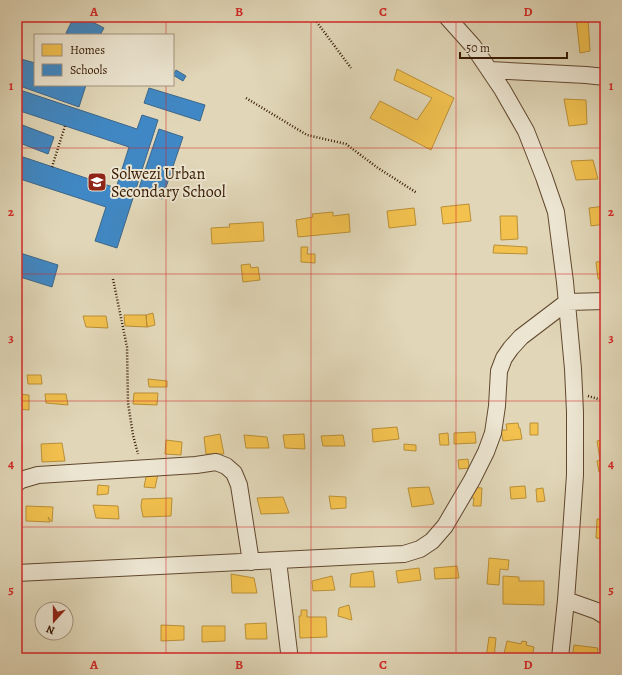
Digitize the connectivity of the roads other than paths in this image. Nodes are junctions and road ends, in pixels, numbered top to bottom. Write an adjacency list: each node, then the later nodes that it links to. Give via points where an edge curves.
1 (447, 17): 2 (street)
2 (489, 70): 3 (street); 5 (street, via 526,131 544,177 557,220)
3 (605, 77)
4 (605, 301): 5 (street)
5 (567, 302): 7 (street, via 521,337 504,358 499,371 493,433 486,452 445,526 432,541 420,549 404,554); 10 (street, via 574,392 575,474)
6 (17, 483): 8 (street, via 38,474 216,462 234,473 239,485)
7 (278, 561): 8 (street); 12 (street)
8 (250, 562): 9 (street)
9 (17, 573)
10 (566, 600): 11 (street); 13 (street)
11 (605, 616)
12 (289, 658)
13 (560, 658)

